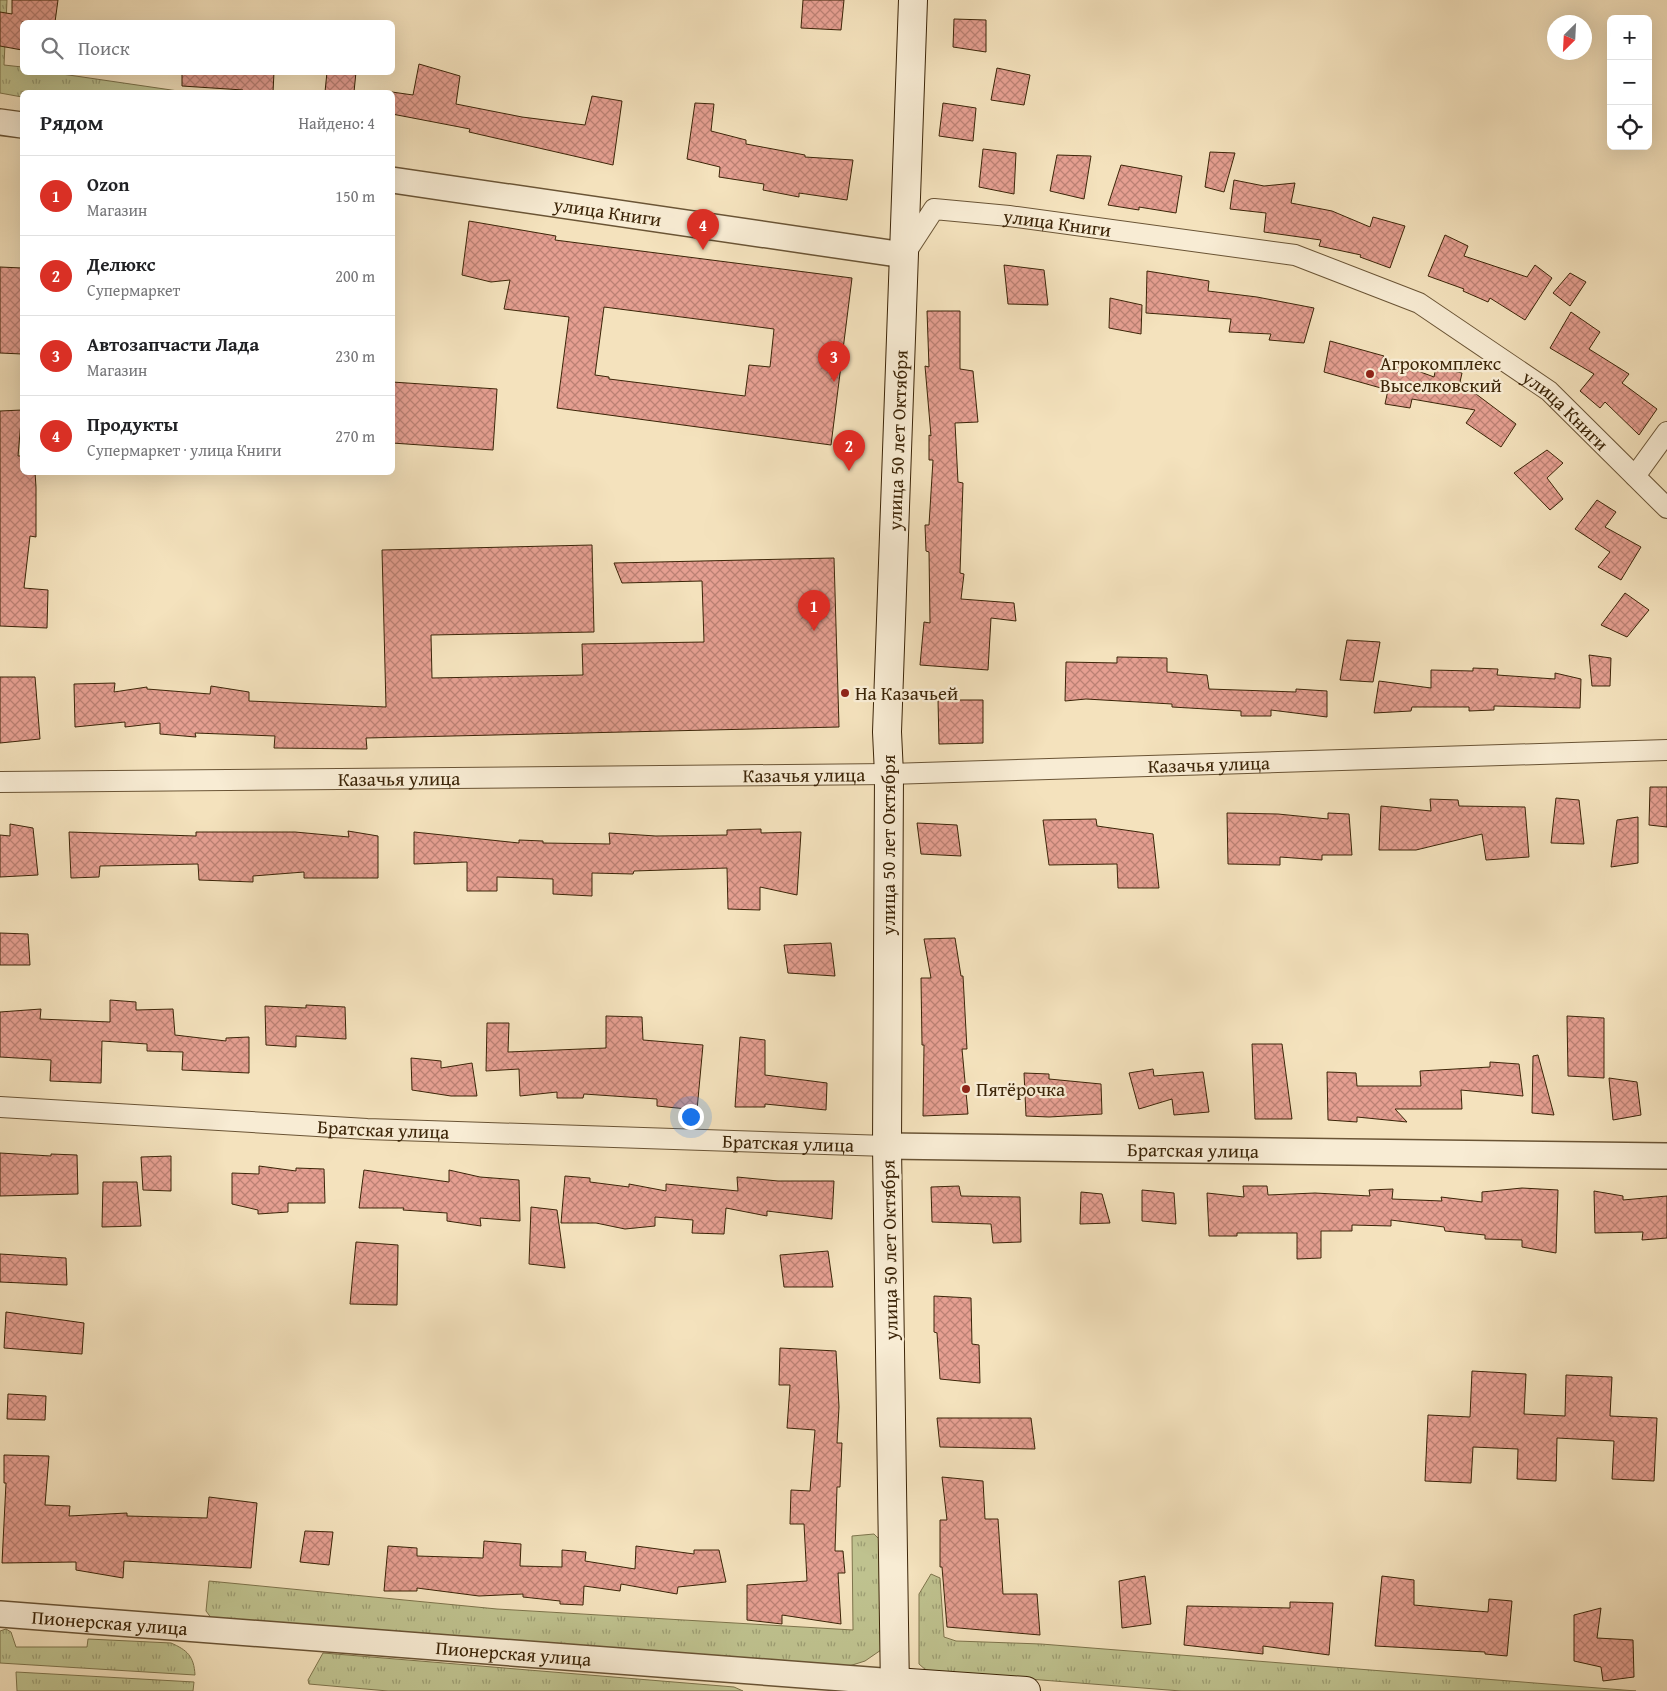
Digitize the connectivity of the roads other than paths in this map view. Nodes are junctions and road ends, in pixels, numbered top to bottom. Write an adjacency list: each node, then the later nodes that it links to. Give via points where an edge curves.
1 (913, 0): 5 (main road, улица 50 лет Октября)
2 (0, 122): 3 (street)
3 (20, 125)
4 (395, 180): 5 (street, улица Книги)
5 (904, 255): 7 (street, улица Книги, via 934,209 1010,216 1295,255 1419,303 1549,391); 10 (main road, улица 50 лет Октября, via 886,732)
6 (1667, 432): 7 (street)
7 (1635, 476): 8 (street, улица Книги)
8 (1667, 508)
9 (1667, 750): 10 (street, Казачья улица)
10 (889, 774): 11 (street, Казачья улица); 13 (main road, улица 50 лет Октября)
11 (0, 782)
12 (0, 1107): 13 (street, Братская улица, via 367,1129)
13 (888, 1146): 14 (street, Братская улица); 16 (main road, улица 50 лет Октября)
14 (1667, 1156)
15 (0, 1614): 16 (street, Пионерская улица)
16 (895, 1686): 17 (main road, Пионерская улица)
17 (1026, 1691)

